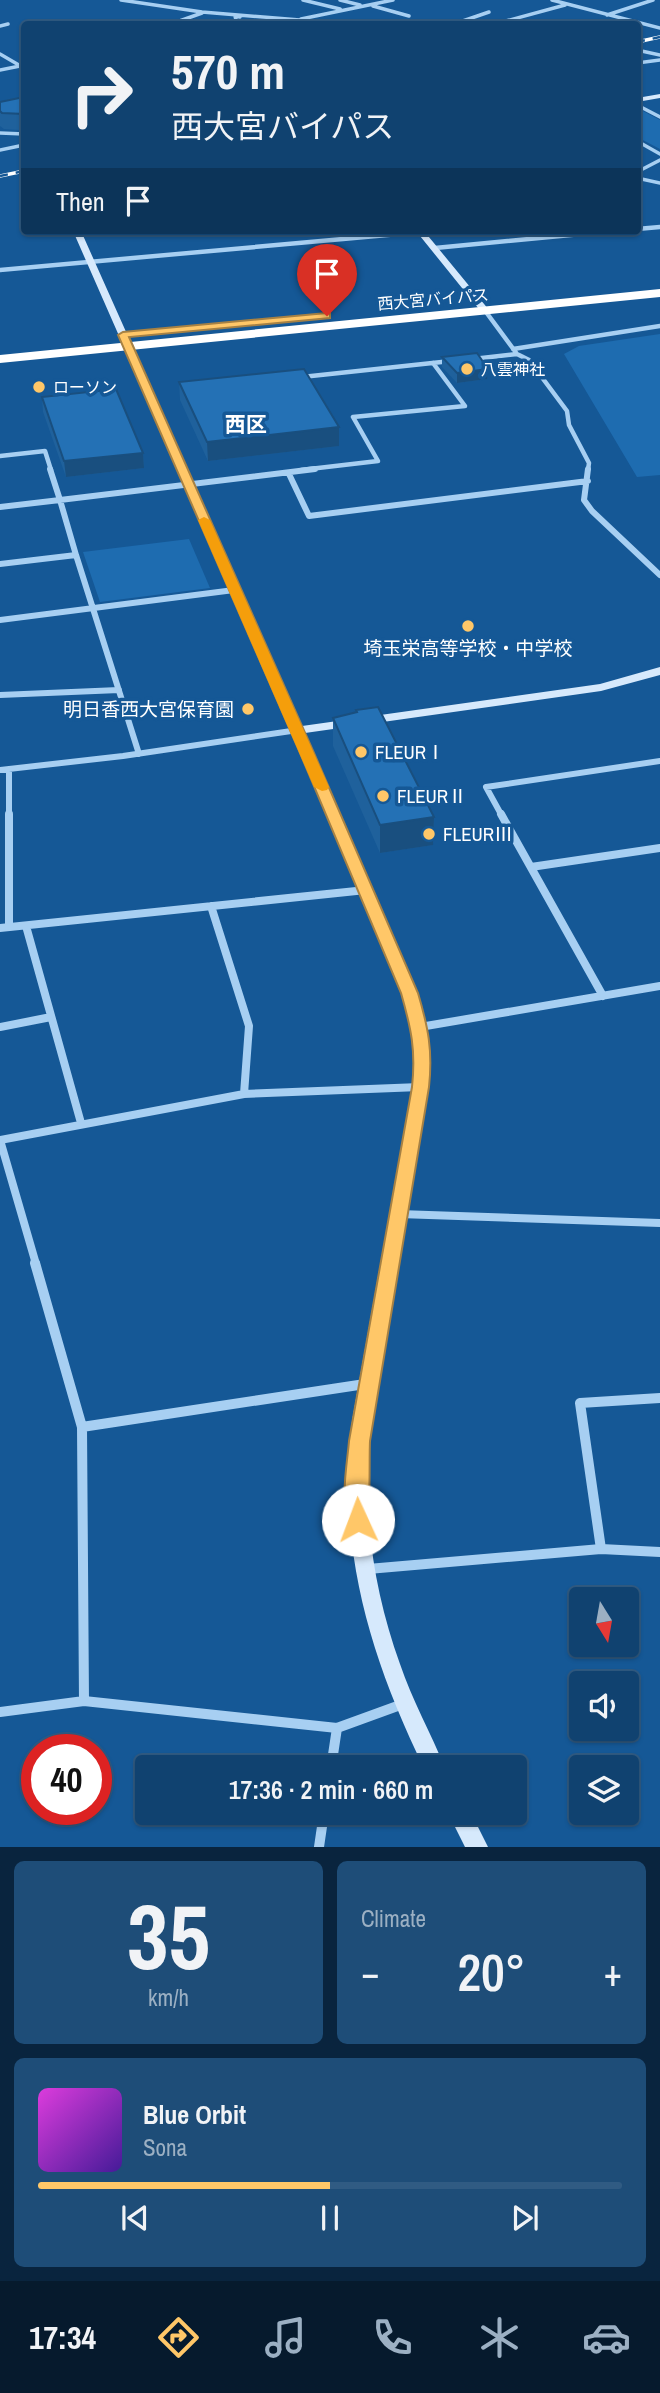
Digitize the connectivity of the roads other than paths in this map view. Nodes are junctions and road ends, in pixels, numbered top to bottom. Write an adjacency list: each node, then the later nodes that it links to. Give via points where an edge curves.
1 (122, 0): 10 (street)
2 (303, 0): 9 (street)
3 (340, 0): 8 (street)
4 (393, 0): 8 (street)
5 (552, 0): 7 (street)
6 (653, 0): 12 (street)
7 (567, 4): 12 (street); 20 (street)
8 (367, 5): 9 (street); 14 (street)
9 (344, 10): 18 (street)
10 (202, 12): 13 (street); 15 (street)
11 (489, 12): 19 (street)
12 (607, 15): 21 (street)
13 (235, 16): 16 (street); 17 (street); 18 (street)
14 (409, 16)
15 (179, 21)
16 (235, 21)
17 (260, 21)
18 (298, 21)
19 (463, 21)
20 (506, 21)
21 (631, 21)
22 (641, 23): 25 (street)
23 (8, 24): 24 (street)
24 (0, 26)
25 (660, 28)
26 (641, 51): 28 (street)
27 (0, 54): 31 (street)
28 (660, 55)
29 (660, 60): 30 (street)
30 (641, 62)
31 (21, 64)
32 (21, 66): 33 (street)
33 (0, 70)
34 (660, 96): 35 (street)
35 (641, 99)
36 (641, 107): 37 (street)
37 (660, 117)
38 (0, 134): 39 (street)
39 (21, 134)
40 (641, 143): 43 (street)
41 (21, 146): 42 (street)
42 (0, 150)
43 (660, 154)
44 (660, 160): 45 (street)
45 (641, 170)
46 (641, 179): 47 (street)
47 (660, 183)
48 (660, 227): 49 (street)
49 (641, 229)
50 (79, 235): 56 (street)
51 (387, 235): 56 (street)
52 (423, 235): 55 (street)
53 (567, 235): 54 (street)
54 (555, 236): 55 (street)
55 (435, 248): 60 (street)
56 (91, 262): 57 (street); 62 (street)
57 (0, 270)
58 (660, 282): 60 (highway, 西大宮バイパス)
59 (660, 293): 60 (highway, 西大宮バイパス)
60 (483, 306): 62 (highway, 西大宮バイパス); 64 (street)
61 (660, 326): 64 (street)
62 (125, 340): 63 (highway, 西大宮バイパス); 65 (highway, 西大宮バイパス); 73 (street)
63 (0, 347)
64 (515, 351): 66 (street); 72 (street, via 529,360 567,411 569,425 589,463)
65 (0, 359)
66 (469, 359)
67 (457, 360): 68 (street)
68 (433, 363): 69 (street); 71 (street, via 465,405 353,417 378,461)
69 (298, 377)
70 (0, 456): 74 (street, via 44,452)
71 (289, 474): 72 (street, via 309,516); 73 (street)
72 (588, 481): 78 (street, via 584,500 592,511)
73 (188, 485): 74 (street); 79 (street)
74 (60, 500): 75 (street); 76 (street)
75 (0, 507)
76 (76, 555): 77 (street); 80 (street)
77 (0, 564)
78 (660, 575)
79 (234, 590): 80 (street); 85 (street)
80 (94, 606): 81 (street); 83 (street)
81 (0, 620)
82 (660, 671): 85 (street, via 578,691)
83 (119, 690): 84 (street); 86 (street)
84 (0, 695)
85 (298, 730): 86 (street); 94 (street)
86 (139, 754): 88 (street)
87 (660, 761): 93 (street, via 486,787)
88 (9, 769): 89 (street); 90 (street)
89 (0, 770)
90 (9, 844): 91 (street); 97 (street)
91 (0, 845)
92 (659, 849): 93 (street)
93 (531, 867): 100 (street)
94 (366, 890): 95 (street); 103 (street)
95 (211, 906): 96 (street); 105 (street, via 249,1026)
96 (26, 926): 97 (street); 101 (street)
97 (9, 927): 98 (street)
98 (0, 928)
99 (660, 986): 100 (street)
100 (603, 996): 103 (street)
101 (51, 1017): 102 (street); 106 (street)
102 (0, 1027)
103 (420, 1027): 104 (street, via 424,1057)
104 (420, 1087): 105 (street); 108 (street)
105 (244, 1094): 106 (street)
106 (81, 1123): 107 (street)
107 (0, 1140): 112 (street)
108 (399, 1214): 109 (street); 110 (street)
109 (660, 1223)
110 (368, 1383): 112 (street); 115 (street, via 357,1482)
111 (660, 1398): 113 (street, via 580,1403)
112 (82, 1427): 116 (street)
113 (601, 1549): 114 (street); 115 (street)
114 (660, 1552)
115 (365, 1569): 117 (street, via 377,1632)
116 (84, 1701): 118 (street); 119 (street)
117 (403, 1704): 119 (street); 121 (street)
118 (0, 1712)
119 (337, 1728): 120 (street)
120 (333, 1755)
121 (428, 1755)
122 (322, 1825): 124 (street)
123 (465, 1825): 125 (street)
124 (319, 1847)
125 (477, 1847)

